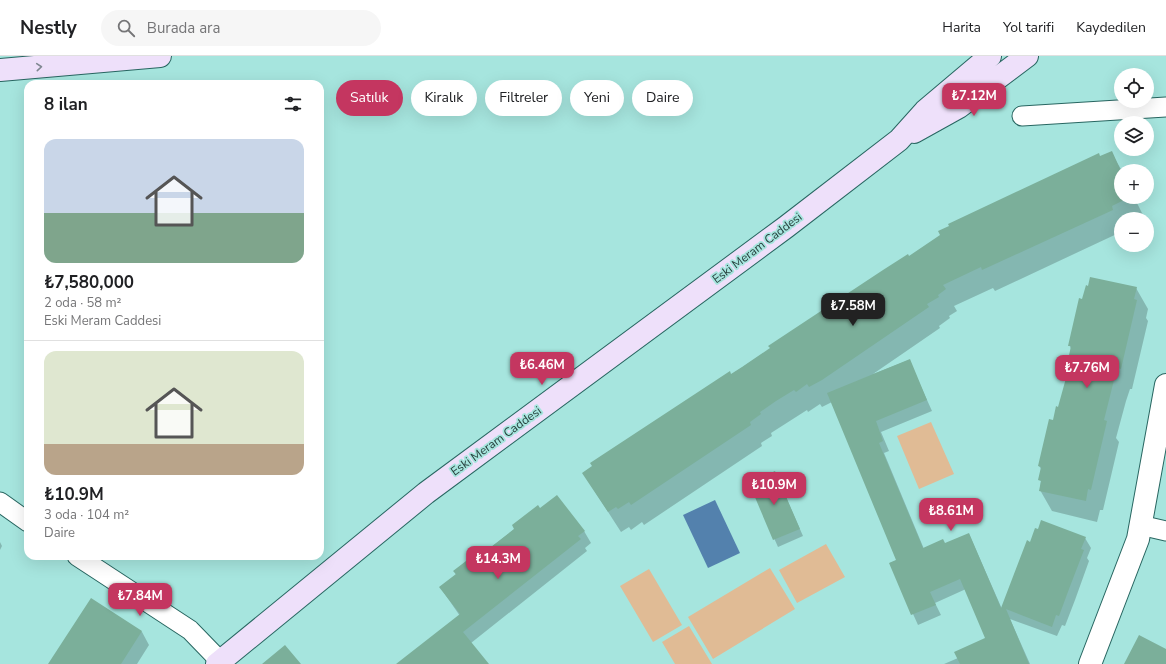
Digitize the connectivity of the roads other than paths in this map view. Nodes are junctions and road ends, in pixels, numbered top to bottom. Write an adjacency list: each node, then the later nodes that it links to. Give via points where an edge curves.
1 (160, 56): 5 (main road, one-way to 1)
2 (974, 56): 6 (main road)
3 (990, 56): 6 (main road, Eski Meram Caddesi)
4 (1027, 56): 9 (main road, Eski Meram Caddesi, via 959,107)
5 (0, 70)
6 (961, 80): 9 (main road, Eski Meram Caddesi, via 924,111)
7 (1166, 107): 8 (street)
8 (1022, 116)
9 (898, 140): 16 (main road, Eski Meram Caddesi, via 786,227 426,493)
10 (1166, 385): 13 (street)
11 (0, 502): 12 (street)
12 (24, 519)
13 (1140, 526): 14 (street); 17 (street, via 1138,539)
14 (1166, 531)
15 (83, 560): 16 (street, via 190,630)
16 (220, 663)
17 (1090, 664)

